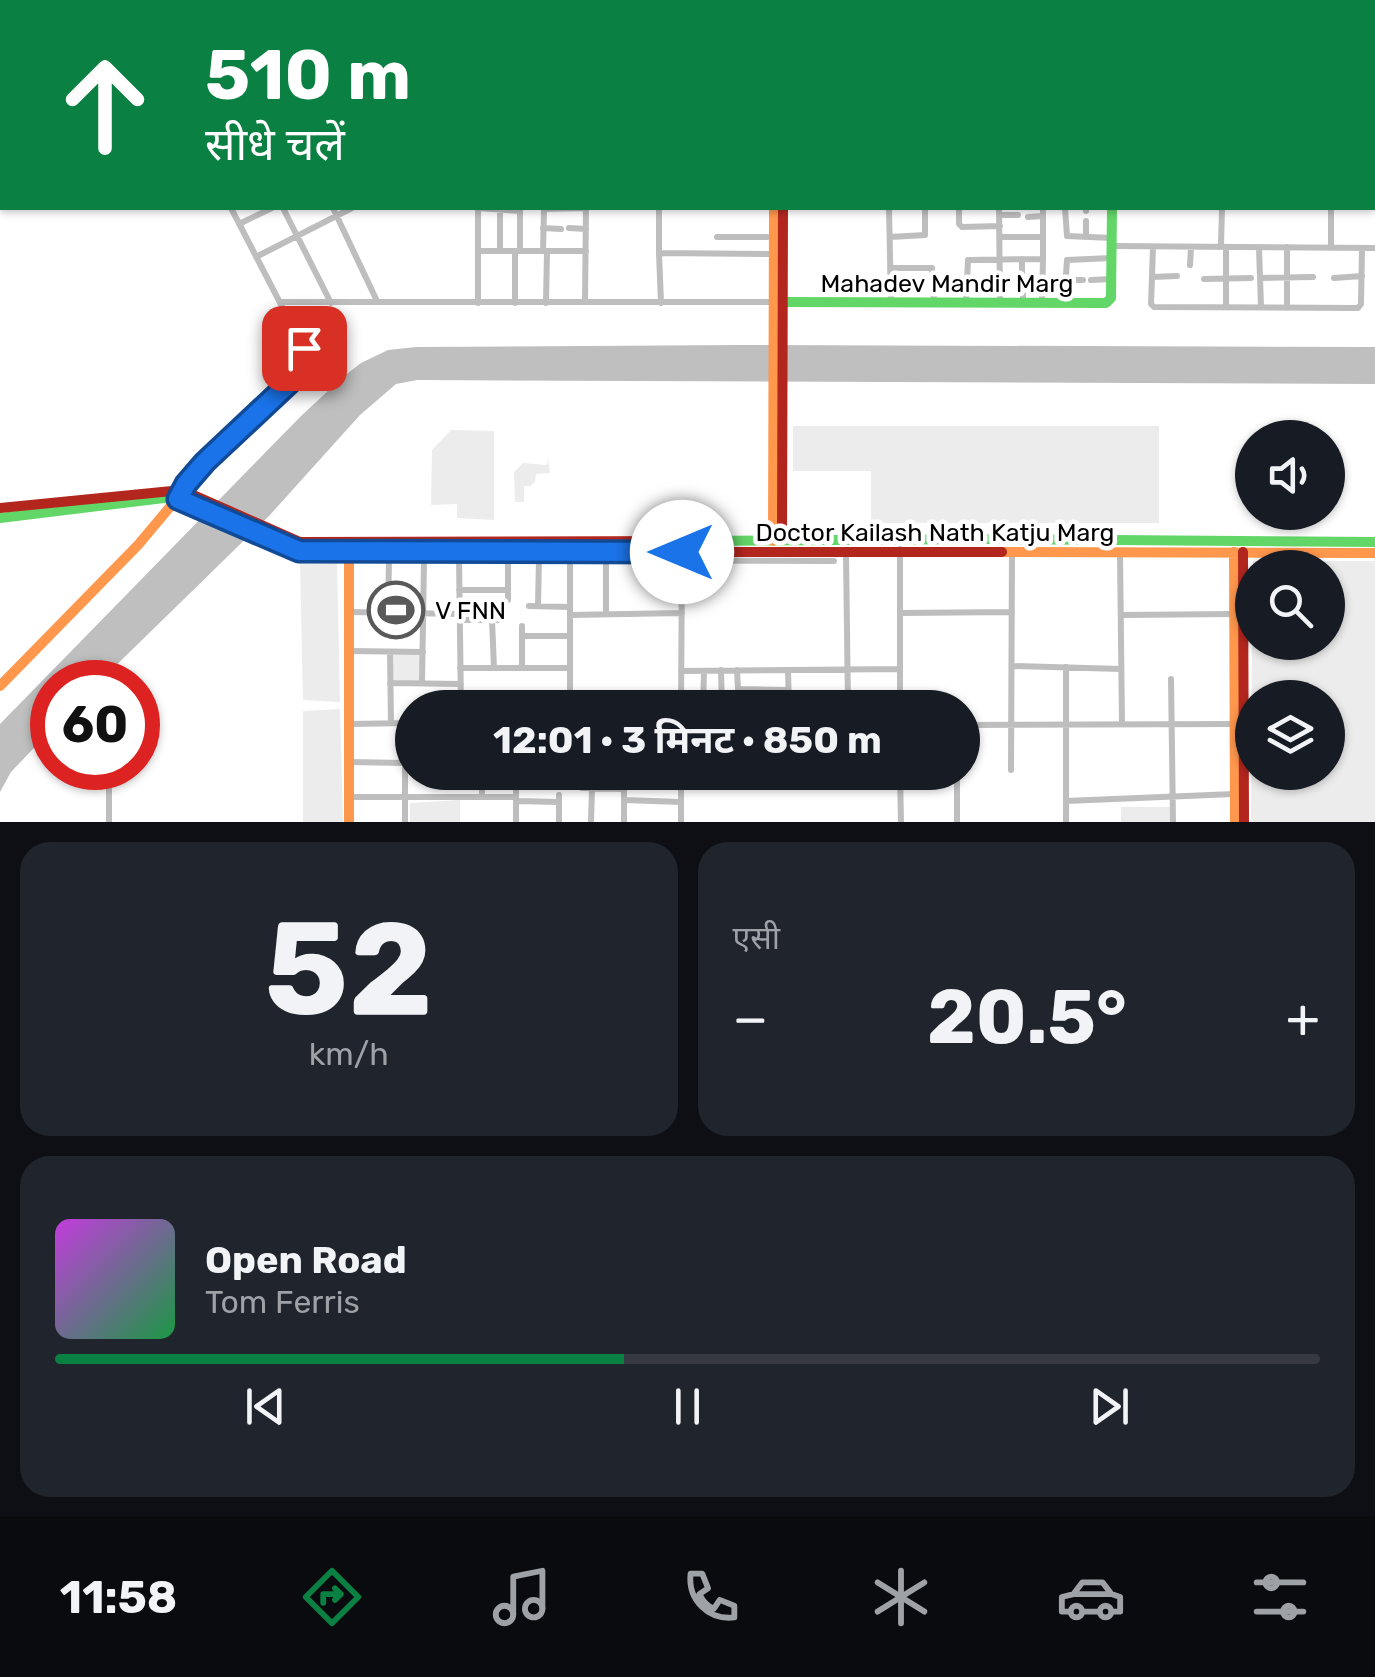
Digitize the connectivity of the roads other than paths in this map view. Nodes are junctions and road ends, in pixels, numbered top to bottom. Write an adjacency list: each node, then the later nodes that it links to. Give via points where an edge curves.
1 (232, 210): 25 (street)
2 (268, 210): 25 (street)
3 (284, 210): 29 (street)
4 (478, 210): 45 (street)
5 (500, 210): 46 (street)
6 (510, 210): 47 (street, via 520,211)
7 (544, 210): 27 (street)
8 (586, 210): 28 (street)
9 (659, 210): 50 (street)
10 (774, 210): 51 (main road)
11 (784, 210): 80 (main road)
12 (890, 210): 35 (street)
13 (925, 210): 35 (street, via 924,235)
14 (958, 210): 26 (street, via 962,227)
15 (1065, 210): 34 (street, via 1066,234)
16 (1112, 210): 37 (main road)
17 (1222, 210): 39 (street)
18 (1331, 210): 42 (street)
19 (335, 211): 29 (street); 72 (street)
20 (999, 211): 22 (street); 26 (street)
21 (1043, 212): 23 (street); 33 (street)
22 (1018, 216)
23 (1028, 217)
24 (1086, 221): 34 (street)
25 (239, 224): 52 (street)
26 (1000, 226): 32 (street)
27 (543, 228): 28 (street); 48 (street)
28 (586, 229): 49 (street)
29 (298, 236): 52 (street); 74 (street)
30 (717, 237): 31 (street)
31 (767, 237)
32 (1000, 237): 33 (street); 53 (street)
33 (1043, 237): 55 (street)
34 (1086, 237): 37 (street)
35 (890, 238): 57 (street)
36 (1153, 246): 37 (street); 38 (street); 59 (street)
37 (1112, 247): 69 (main road); 70 (street, via 1066,260)
38 (1191, 247): 39 (street); 56 (street)
39 (1224, 247): 40 (street); 64 (street)
40 (1259, 247): 41 (street); 66 (street)
41 (1287, 247): 42 (street); 67 (street)
42 (1331, 248): 43 (street)
43 (1362, 248): 44 (street); 61 (street)
44 (1375, 248)
45 (478, 250): 46 (street); 75 (street)
46 (500, 250): 47 (street)
47 (517, 251): 48 (street); 76 (street)
48 (545, 251): 49 (street); 77 (street)
49 (586, 251): 78 (street)
50 (659, 253): 51 (street); 79 (street)
51 (774, 254): 80 (main road)
52 (256, 257): 73 (street)
53 (1000, 259): 54 (street); 83 (street, via 967,261); 84 (street)
54 (1022, 259): 55 (street); 58 (street)
55 (1043, 259): 86 (street)
56 (1190, 265)
57 (890, 268): 81 (street); 82 (street, via 932,268)
58 (1022, 275)
59 (1152, 276): 60 (street); 88 (street, via 1154,308)
60 (1177, 276)
61 (1362, 276): 68 (street); 90 (street, via 1358,308)
62 (1313, 277): 67 (street)
63 (1204, 278): 64 (street)
64 (1226, 278): 65 (street); 88 (street)
65 (1251, 278)
66 (1260, 278): 67 (street); 89 (street)
67 (1287, 278): 90 (street)
68 (1334, 278)
69 (1112, 279): 70 (street); 87 (main road, Mahadev Mandir Marg, via 1110,302)
70 (1065, 280): 87 (street)
71 (1023, 284): 85 (street)
72 (376, 301): 74 (street); 75 (street)
73 (282, 302): 74 (street); 91 (street, via 306,364)
74 (331, 302)
75 (478, 302): 76 (street)
76 (515, 302): 77 (street)
77 (546, 302): 78 (street)
78 (586, 302): 79 (street)
79 (660, 302): 80 (street)
80 (778, 302): 81 (main road, Mahadev Mandir Marg); 94 (main road)
81 (890, 303): 82 (main road, Mahadev Mandir Marg)
82 (934, 303): 83 (main road, Mahadev Mandir Marg)
83 (966, 303): 84 (main road, Mahadev Mandir Marg)
84 (1000, 303): 85 (main road, Mahadev Mandir Marg)
85 (1023, 303): 86 (main road, Mahadev Mandir Marg)
86 (1042, 303): 87 (main road, Mahadev Mandir Marg)
87 (1064, 304)
88 (1226, 307): 89 (street)
89 (1261, 308): 90 (street)
90 (1287, 308)
91 (180, 494): 92 (main road); 93 (main road); 100 (main road, Doctor Kailash Nath Katju Marg, via 262,530); 155 (main road)
92 (0, 508)
93 (0, 518)
94 (778, 540): 96 (main road, Doctor Kailash Nath Katju Marg); 101 (main road, Doctor Kailash Nath Katju Marg)
95 (1375, 542): 98 (main road, Doctor Kailash Nath Katju Marg)
96 (900, 545): 97 (main road, Doctor Kailash Nath Katju Marg); 102 (main road, Doctor Kailash Nath Katju Marg); 103 (main road, Doctor Kailash Nath Katju Marg); 124 (street)
97 (1093, 546): 98 (main road, Doctor Kailash Nath Katju Marg); 103 (main road, Doctor Kailash Nath Katju Marg); 104 (main road, Doctor Kailash Nath Katju Marg)
98 (1335, 547): 99 (main road, Doctor Kailash Nath Katju Marg); 106 (main road, Doctor Kailash Nath Katju Marg)
99 (1277, 550)
100 (349, 551): 101 (main road, Doctor Kailash Nath Katju Marg); 107 (main road, Doctor Kailash Nath Katju Marg); 120 (main road)
101 (682, 551): 102 (main road, Doctor Kailash Nath Katju Marg); 113 (main road, Doctor Kailash Nath Katju Marg); 114 (street); 121 (street)
102 (846, 551): 148 (street)
103 (1012, 551): 122 (street)
104 (1120, 552): 105 (main road, Doctor Kailash Nath Katju Marg); 128 (street)
105 (1235, 552)
106 (1375, 553)
107 (389, 556): 108 (main road, Doctor Kailash Nath Katju Marg); 123 (street)
108 (424, 556): 109 (main road, Doctor Kailash Nath Katju Marg); 125 (street)
109 (459, 556): 110 (main road, Doctor Kailash Nath Katju Marg); 115 (street)
110 (508, 556): 111 (main road, Doctor Kailash Nath Katju Marg); 116 (street)
111 (539, 556): 112 (main road, Doctor Kailash Nath Katju Marg); 119 (street, via 533,606)
112 (570, 556): 113 (main road, Doctor Kailash Nath Katju Marg); 119 (street)
113 (606, 556): 126 (street)
114 (834, 561)
115 (459, 590): 116 (street); 129 (street)
116 (507, 590): 118 (street)
117 (1235, 598): 127 (main road)
118 (508, 600)
119 (570, 610): 126 (street); 132 (street)
120 (349, 612): 123 (street); 133 (main road)
121 (682, 612): 126 (street); 149 (street)
122 (1012, 612): 124 (street); 136 (street)
123 (388, 613): 125 (street)
124 (900, 613): 142 (street)
125 (424, 614): 129 (street); 135 (street)
126 (606, 614)
127 (1234, 614): 128 (street); 151 (main road)
128 (1120, 615): 143 (street)
129 (460, 617): 137 (street); 138 (street, via 496,620)
130 (522, 626): 131 (street)
131 (522, 636): 132 (street); 139 (street)
132 (570, 636): 140 (street)
133 (349, 652): 134 (street); 167 (main road)
134 (390, 652): 135 (street); 152 (street)
135 (423, 652): 153 (street)
136 (1012, 666): 141 (street); 168 (street)
137 (460, 668): 138 (street); 154 (street)
138 (494, 668): 139 (street)
139 (522, 668): 140 (street)
140 (570, 668): 158 (street)
141 (1066, 668): 143 (street); 169 (street)
142 (900, 669): 148 (street); 164 (street)
143 (1121, 669): 170 (street)
144 (704, 670): 145 (street); 149 (street); 160 (street)
145 (721, 670): 146 (street); 161 (street)
146 (737, 670): 147 (street); 156 (street)
147 (788, 670): 148 (street); 162 (street)
148 (846, 670): 163 (street)
149 (681, 671): 159 (street)
150 (1171, 679): 171 (street)
151 (1238, 680)
152 (390, 683): 153 (street); 165 (street)
153 (422, 684): 154 (street)
154 (461, 684): 157 (street)
155 (0, 686)
156 (738, 689): 162 (street)
157 (461, 690)
158 (570, 690)
159 (681, 690)
160 (703, 690)
161 (722, 690)
162 (788, 690)
163 (847, 690)
164 (900, 690)
165 (391, 723): 166 (street); 167 (street)
166 (395, 723)
167 (349, 724): 174 (main road)
168 (1012, 724): 169 (street); 173 (street); 176 (street)
169 (1066, 724): 170 (street); 195 (street)
170 (1122, 724): 171 (street)
171 (1172, 724): 172 (street); 189 (street)
172 (1235, 724)
173 (980, 725)
174 (348, 762): 175 (street); 190 (main road)
175 (395, 764)
176 (1011, 770)
177 (1235, 782): 188 (main road)
178 (110, 790): 197 (street)
179 (405, 790): 192 (street)
180 (482, 790): 191 (street)
181 (516, 790): 193 (street)
182 (587, 790): 202 (street)
183 (624, 790): 194 (street)
184 (680, 790): 196 (street)
185 (900, 790): 205 (street)
186 (957, 790): 206 (street)
187 (1243, 790): 210 (main road)
188 (1234, 794): 189 (street); 209 (main road)
189 (1173, 796): 195 (street); 208 (street)
190 (348, 797): 192 (street); 198 (main road)
191 (482, 797): 192 (street); 193 (street)
192 (405, 798): 199 (street)
193 (516, 799): 200 (street); 201 (street, via 559,798)
194 (624, 800): 196 (street); 203 (street)
195 (1066, 801): 207 (street)
196 (680, 802): 204 (street)
197 (109, 822)
198 (349, 822)
199 (405, 822)
200 (516, 822)
201 (560, 822)
202 (591, 822)
203 (624, 822)
204 (680, 822)
205 (900, 822)
206 (957, 822)
207 (1066, 822)
208 (1174, 822)
209 (1235, 822)
210 (1244, 822)

